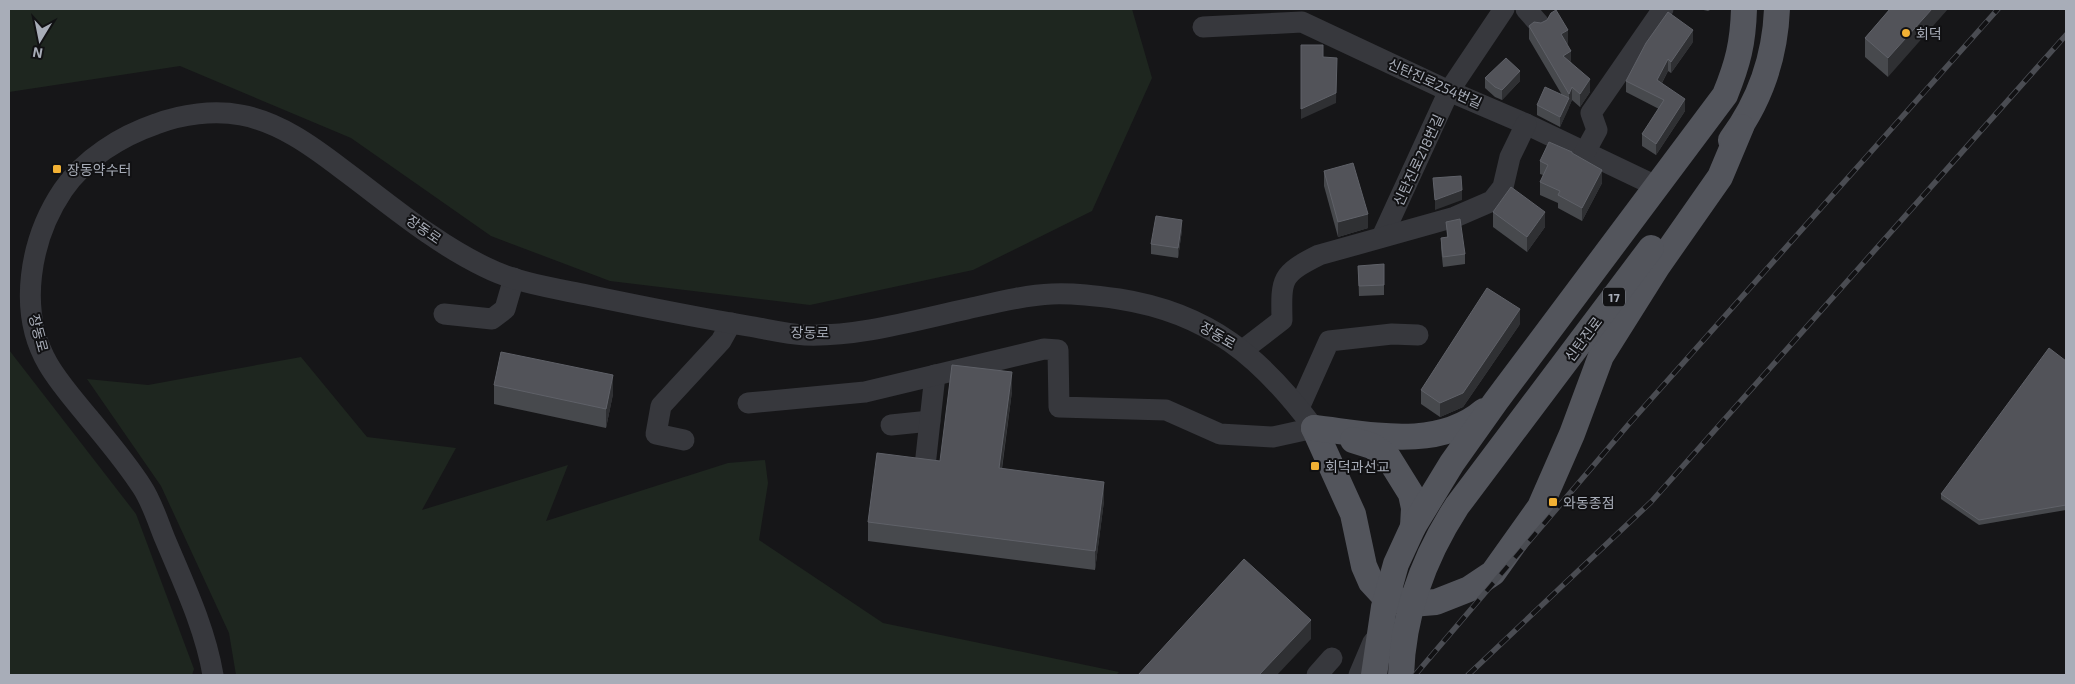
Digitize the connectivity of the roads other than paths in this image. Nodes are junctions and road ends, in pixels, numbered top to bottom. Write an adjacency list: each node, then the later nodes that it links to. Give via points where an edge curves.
1 (1504, 9): 6 (street, 신탄진로218번길)
2 (1662, 9): 9 (street, via 1591,113 1596,130)
3 (1744, 9): 10 (main road, 17, via 1738,61 1725,95)
4 (1777, 9): 8 (main road, 신탄진로 / 17, via 1763,84)
5 (1203, 27): 6 (street, 신탄진로254번길, via 1302,22)
6 (1450, 91): 7 (street, 신탄진로254번길); 11 (street, 신탄진로218번길)
7 (1526, 124): 9 (street, 신탄진로254번길); 11 (street, via 1510,157 1503,187 1492,201 1455,217)
8 (1741, 126): 26 (main road, via 1720,177 1657,267 1601,356 1540,507 1493,573 1436,602 1411,604); 32 (main road, 신탄진로 / 17, via 1439,534 1422,572 1408,620)
9 (1585, 152): 10 (street, 신탄진로254번길)
10 (1658, 187): 18 (main road, 17)
11 (1382, 237): 16 (street, via 1319,254 1285,277 1281,292 1282,320)
12 (514, 278): 13 (street, via 505,309 492,319); 14 (street, 장동로); 28 (street, 장동로, via 485,267 430,234 308,143 263,121 237,114 202,114 169,119 137,130 106,149 65,187 40,235 33,264 31,301 36,333 47,362 145,492 199,618)
13 (444, 314)
14 (731, 323): 16 (street, 장동로, via 805,335 869,330 1049,294 1086,294 1131,301 1179,314 1222,335); 23 (street, via 721,342 662,406 656,434)
15 (1418, 335): 20 (street, via 1392,334 1329,341)
16 (1243, 350): 20 (street, 장동로)
17 (934, 375): 19 (street, via 865,392); 20 (street, via 1044,349 1058,350 1058,407 1166,410 1220,434 1273,437); 21 (street)
18 (1496, 401): 20 (main road, via 1473,420 1422,437 1389,436); 25 (main road, 17, via 1452,463)
19 (748, 403)
20 (1307, 418): 25 (main road, via 1372,446 1388,457 1411,494); 26 (main road, via 1353,514 1364,566 1371,582)
21 (930, 421): 22 (street); 24 (street)
22 (891, 425)
23 (684, 440)
24 (925, 466)
25 (1413, 527): 31 (main road, 17, via 1396,564 1384,607)
26 (1383, 595): 30 (street, via 1372,645)
27 (1332, 658): 29 (street)
28 (213, 675)
29 (1317, 675)
30 (1359, 675)
31 (1374, 675)
32 (1401, 675)

